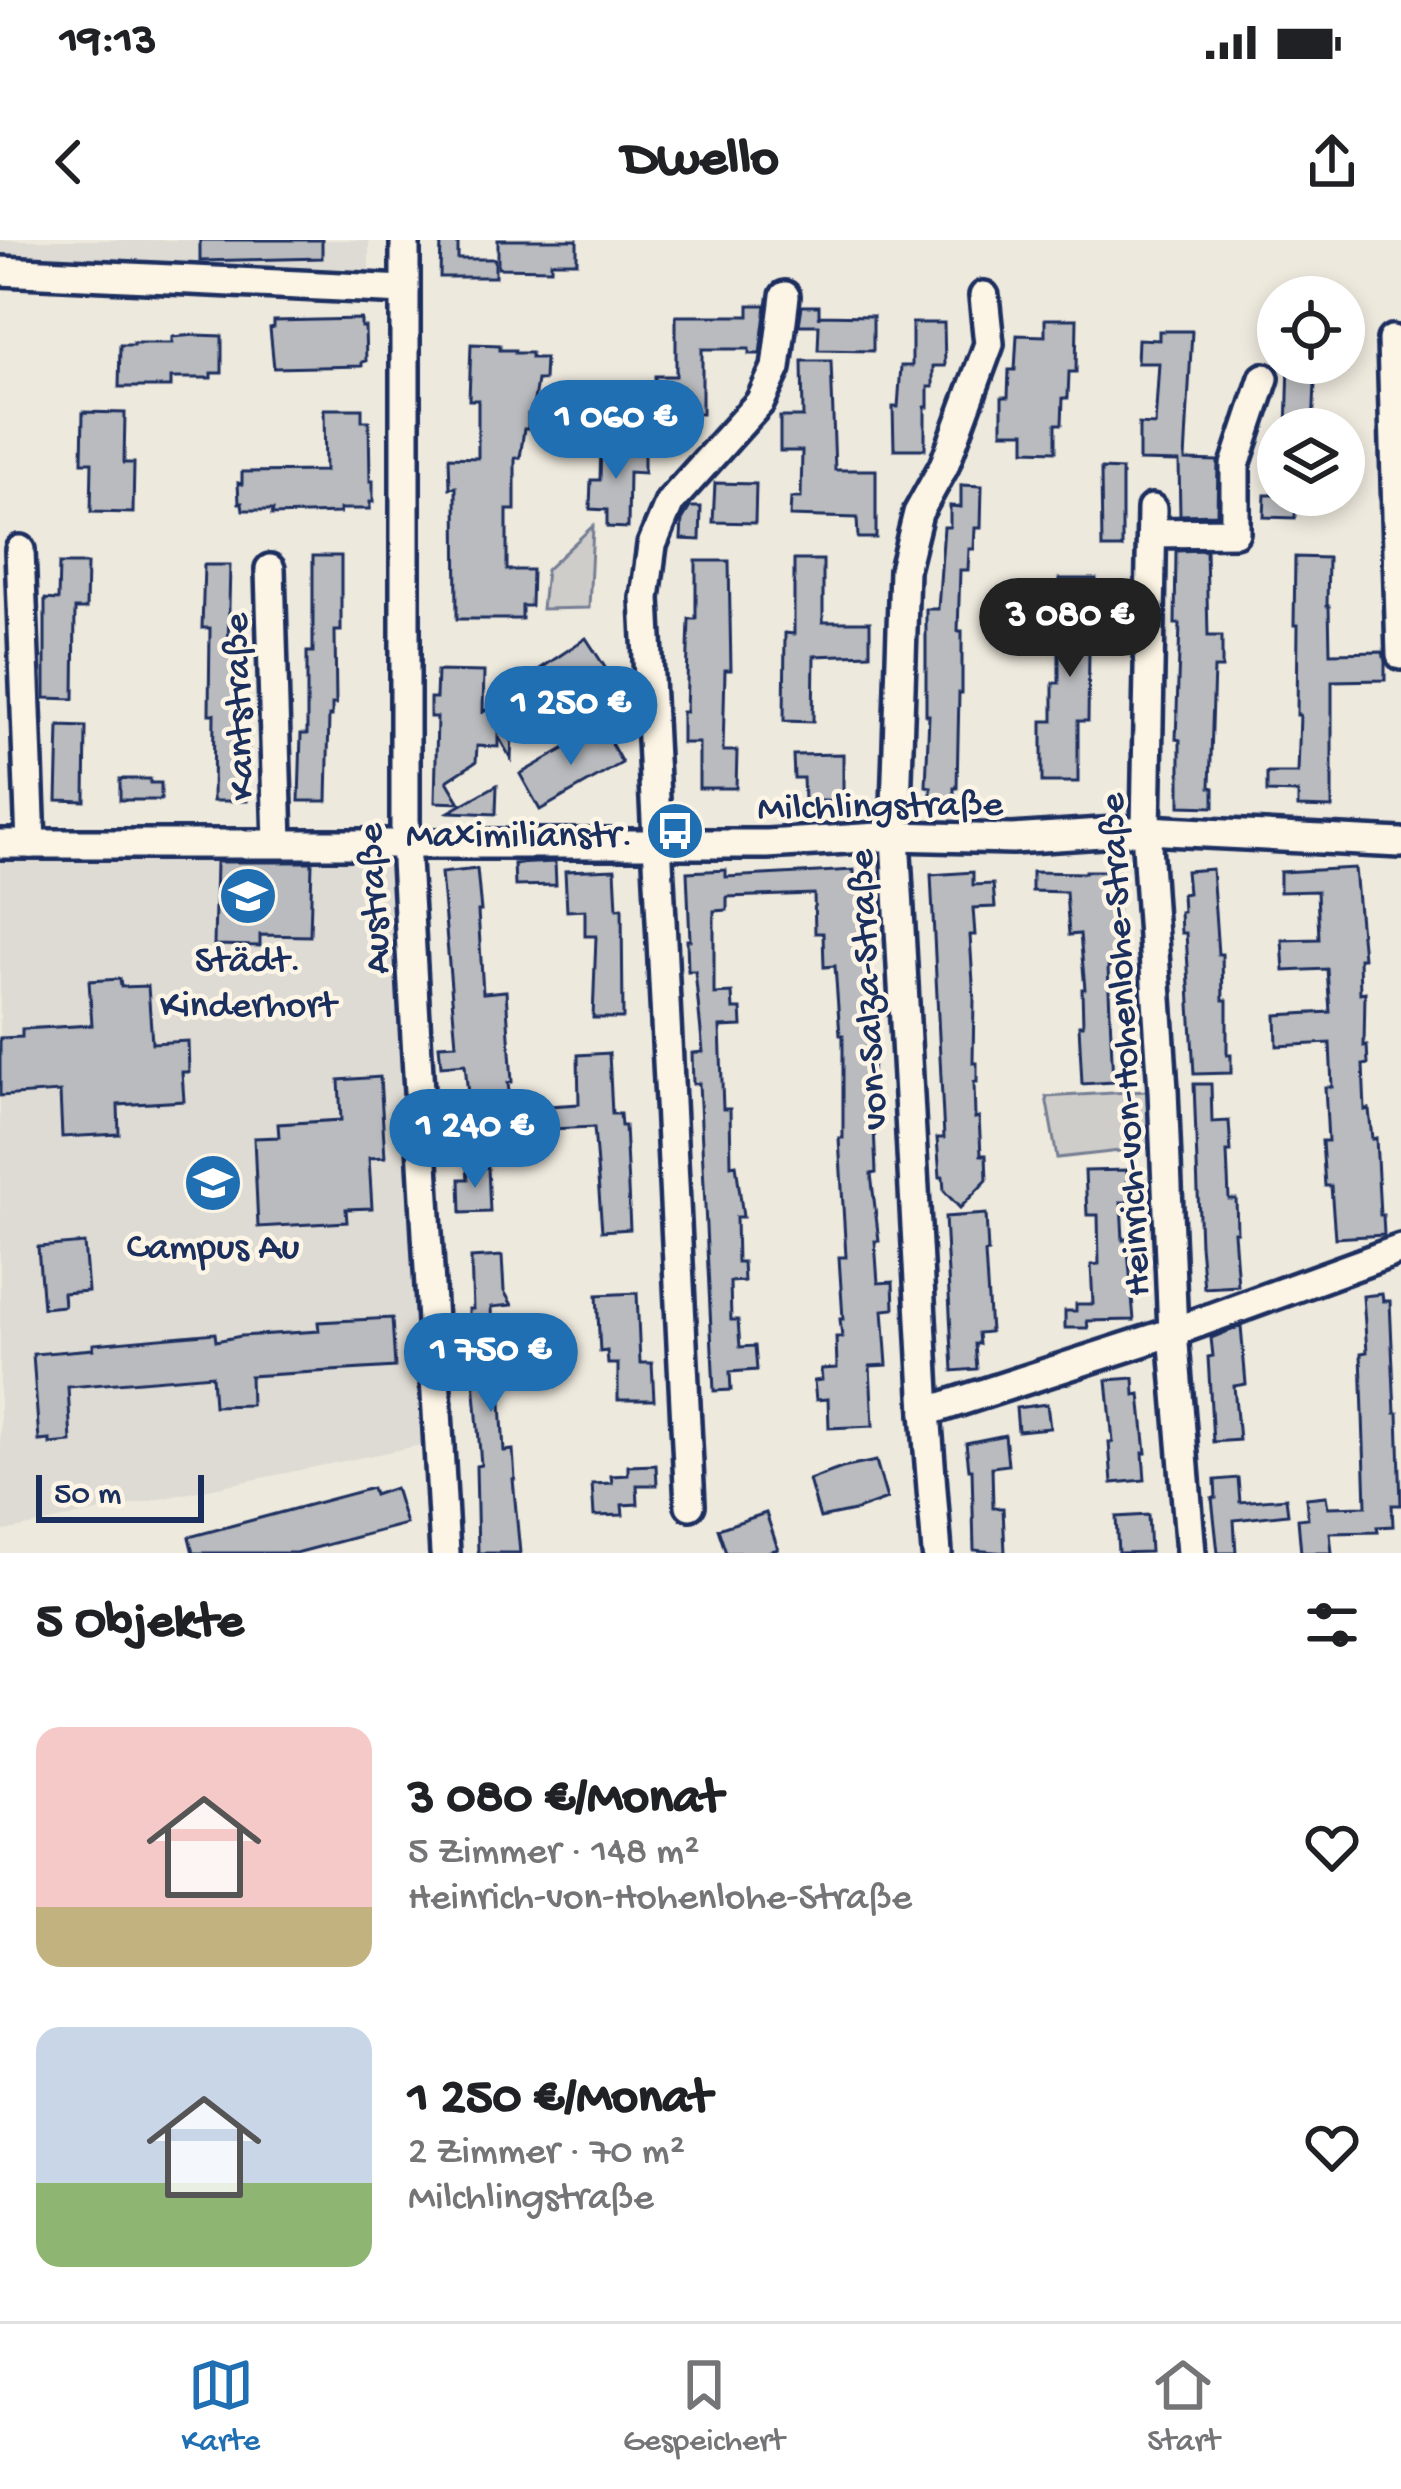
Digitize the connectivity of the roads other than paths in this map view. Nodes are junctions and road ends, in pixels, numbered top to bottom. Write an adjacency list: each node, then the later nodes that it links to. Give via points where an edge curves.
1 (405, 240): 3 (street, Austraße)
2 (0, 271): 3 (street)
3 (405, 290): 15 (street, Austraße)
4 (785, 296): 18 (street, via 776,368 760,402 670,502 652,545 645,598)
5 (984, 296): 12 (street, von-Salza-Straße, via 989,344 918,513 904,570)
6 (1392, 340): 10 (street)
7 (1262, 384): 11 (street, Heinrich-von-Hohenlohe-Straße, via 1235,465 1235,532 1152,521)
8 (20, 550): 17 (street)
9 (270, 568): 14 (street, Kantstraße)
10 (1401, 656)
11 (1145, 830): 12 (street, Milchlingstraße); 13 (street, Milchlingstraße); 20 (street, Heinrich-von-Hohenlohe-Straße)
12 (895, 836): 18 (street, Milchlingstraße); 21 (street, von-Salza-Straße)
13 (1401, 842)
14 (278, 843): 15 (street, Milchlingstraße); 17 (street, Milchlingstraße)
15 (405, 843): 18 (street, Milchlingstraße); 23 (street, Austraße)
16 (0, 844): 17 (street, Milchlingstraße)
17 (31, 844)
18 (657, 844): 22 (street)
19 (1401, 1249): 20 (street)
20 (1173, 1332): 21 (street); 25 (street, Heinrich-von-Hohenlohe-Straße)
21 (926, 1412): 24 (street, von-Salza-Straße)
22 (690, 1505)
23 (446, 1553)
24 (937, 1553)
25 (1191, 1553)

